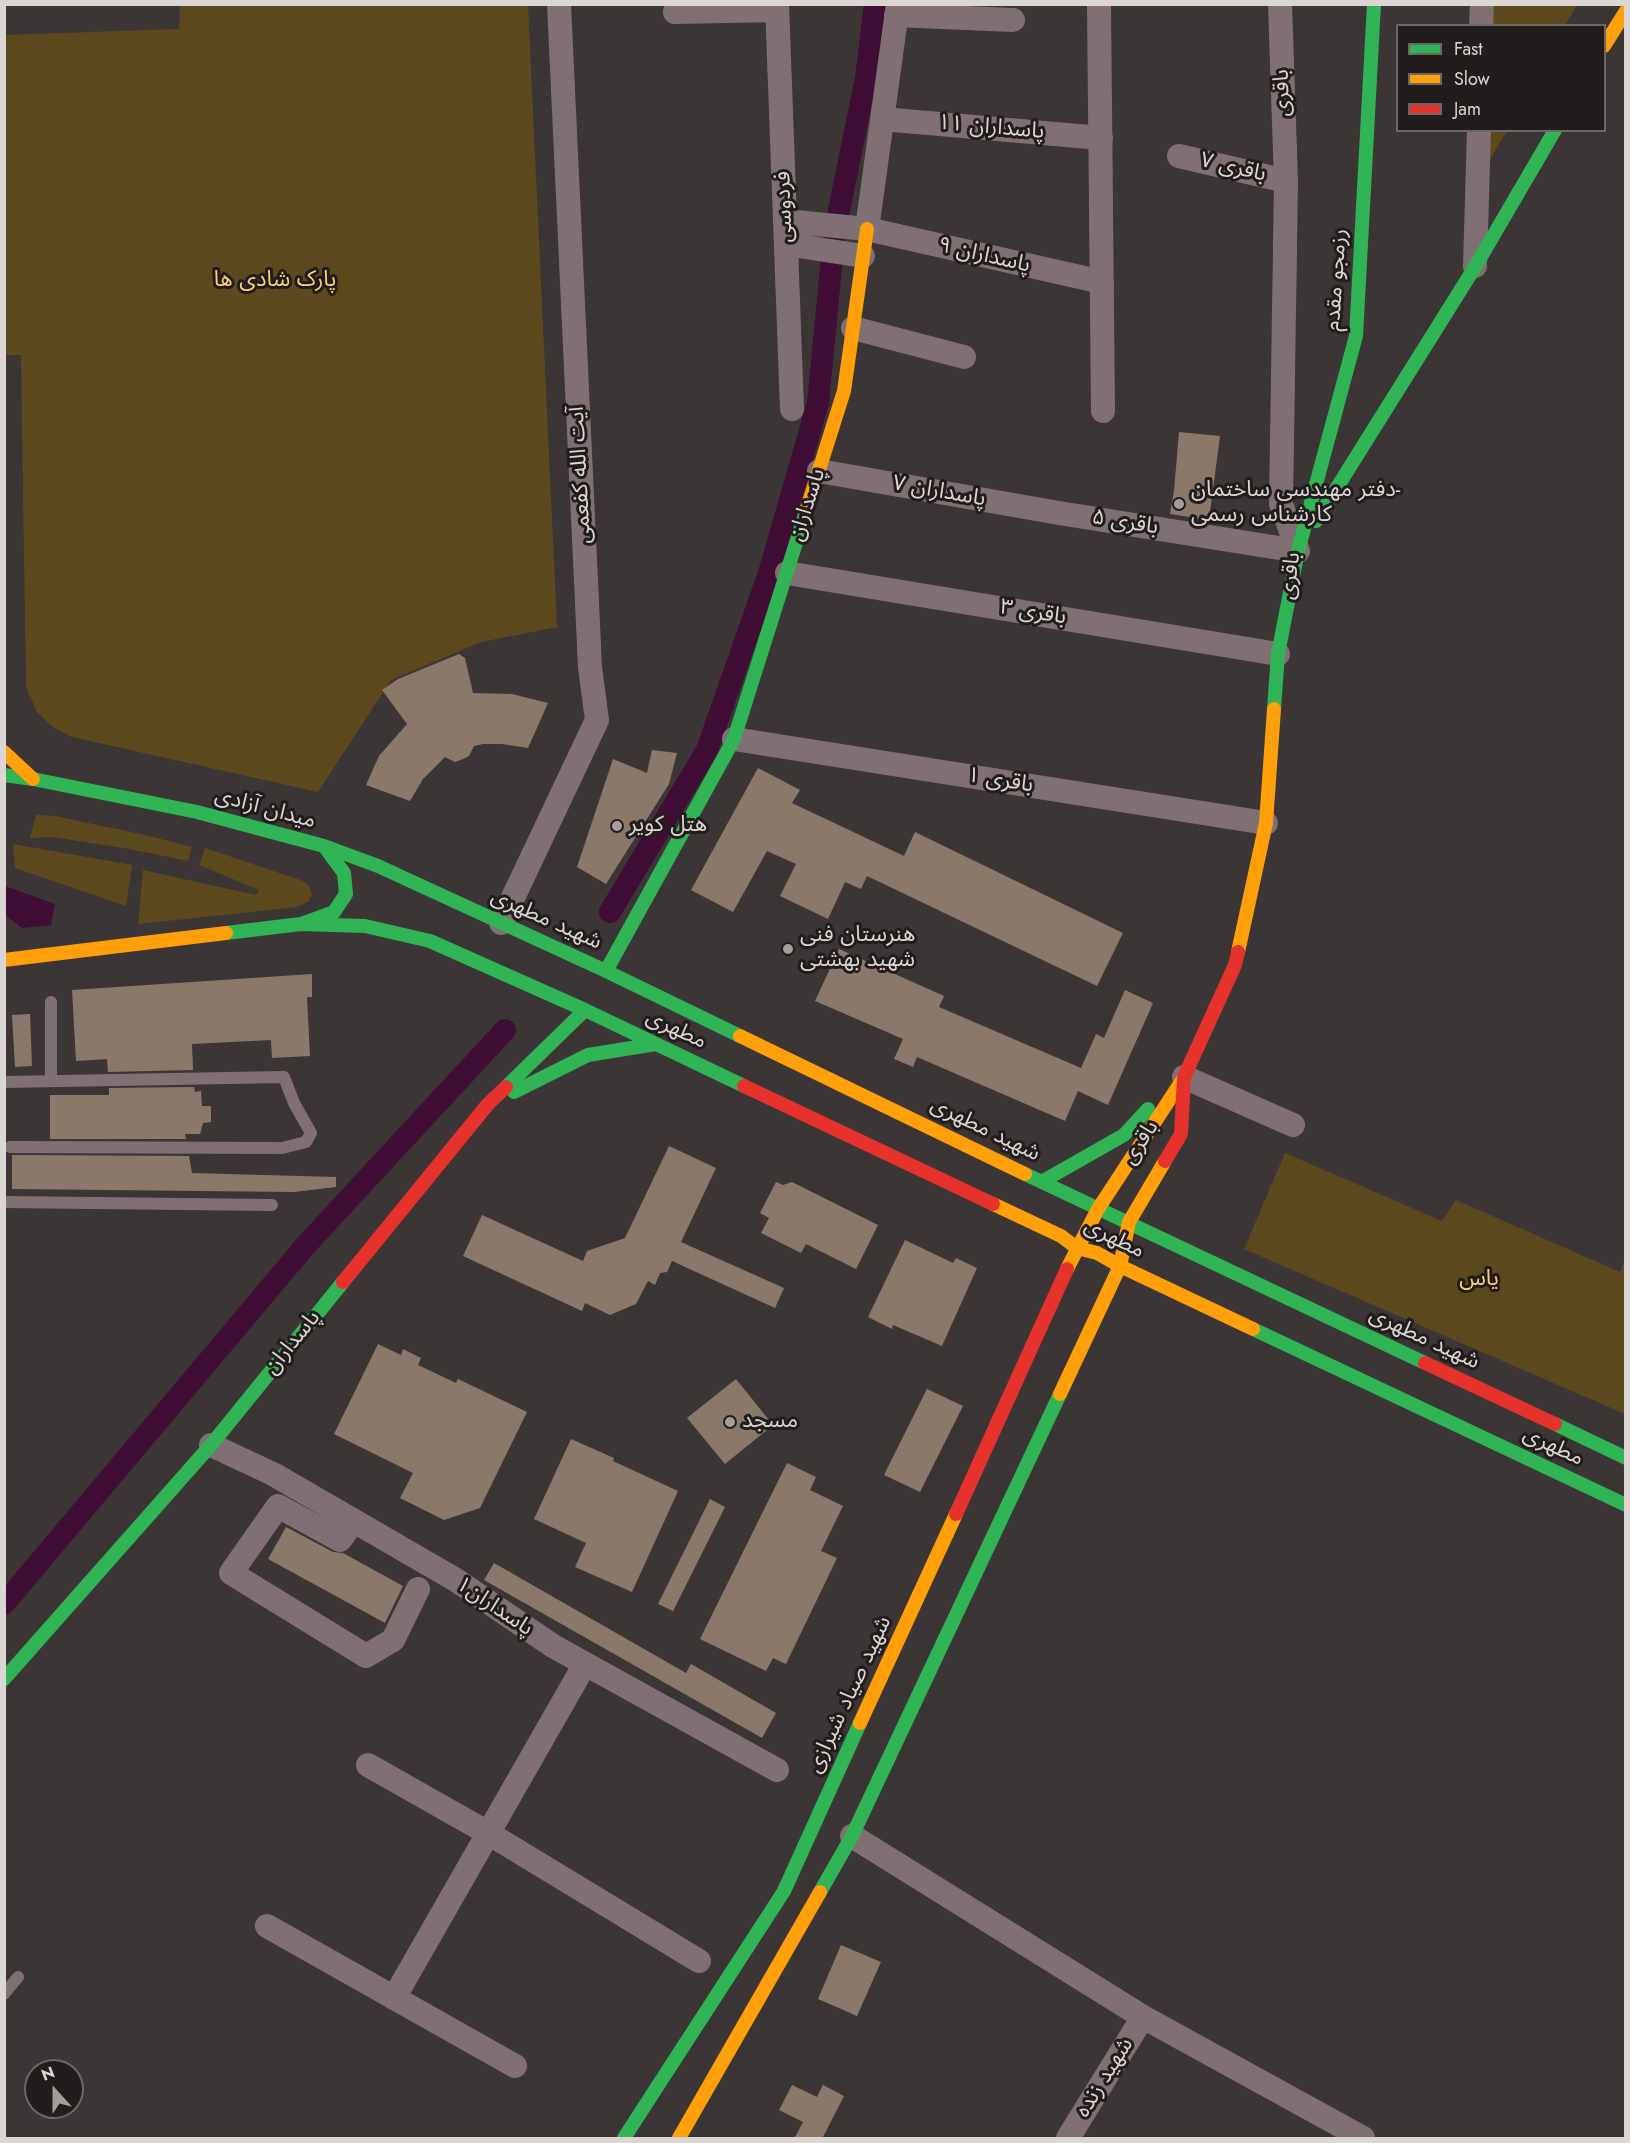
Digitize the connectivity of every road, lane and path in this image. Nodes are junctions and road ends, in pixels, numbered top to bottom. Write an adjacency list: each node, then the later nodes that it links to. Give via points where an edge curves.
1 (559, 4): 39 (street, آیت الله کفعمی, via 590,666 597,720)
2 (1099, 4): 16 (street)
3 (1280, 4): 18 (street, باقری)
4 (1374, 4): 30 (main road, رزمجو مقدم, via 1356,336)
5 (1482, 4): 11 (street)
6 (777, 7): 9 (street); 20 (street, فردوسی)
7 (897, 10): 10 (street); 13 (street, پاسداران)
8 (1626, 11): 12 (main road)
9 (675, 12)
10 (1013, 20)
11 (1481, 24)
12 (1606, 44)
13 (882, 118): 16 (street, پاسداران ۱۱); 19 (street, پاسداران)
14 (1479, 132): 22 (street)
15 (1554, 132): 22 (main road)
16 (1101, 138): 23 (street)
17 (1179, 156): 18 (street, باقری ۷)
18 (1286, 181): 30 (street, باقری, via 1281,504)
19 (867, 229): 20 (street, پاسداران ۹); 21 (main road, پاسداران); 23 (street, پاسداران ۹)
20 (786, 237): 21 (street); 26 (street, فردوسی)
21 (862, 256): 24 (main road, پاسداران)
22 (1474, 267): 30 (main road)
23 (1102, 282): 27 (street)
24 (853, 328): 25 (street); 28 (main road, پاسداران, via 844,391)
25 (964, 357)
26 (792, 409)
27 (1103, 411)
28 (819, 471): 29 (street, پاسداران ۷); 31 (main road, پاسداران)
29 (1059, 513): 30 (street, باقری ۵)
30 (1298, 550): 32 (main road, باقری)
31 (787, 573): 32 (street, باقری ۳); 33 (main road, پاسداران)
32 (1278, 654): 37 (main road, باقری)
33 (734, 739): 37 (street, باقری ۱); 42 (main road, پاسداران)
34 (4, 752): 36 (main road)
35 (4, 775): 36 (main road, میدان آزادی)
36 (33, 779): 38 (main road, میدان آزادی, via 197,812)
37 (1266, 824): 46 (main road, باقری, via 1235,965)
38 (324, 846): 39 (main road, شهید مطهری, via 378,866); 40 (main road, میدان آزادی, via 344,873 346,894 334,912)
39 (501, 923): 42 (main road, شهید مطهری)
40 (301, 924): 41 (main road, میدان آزادی); 44 (main road, via 365,926 430,941)
41 (4, 960)
42 (604, 976): 52 (main road, شهید مطهری)
43 (51, 1002): 47 (lane)
44 (587, 1005): 45 (main road, مطهری); 49 (main road, پاسداران)
45 (656, 1044): 49 (main road, via 588,1055); 57 (main road, مطهری, via 1061,1236)
46 (1187, 1070): 50 (street); 52 (main road, via 1124,1135); 55 (main road, باقری); 56 (main road, via 1181,1134)
47 (51, 1080): 48 (lane); 51 (lane, via 284,1077 311,1133 306,1143 282,1148)
48 (4, 1082)
49 (488, 1104): 59 (main road, پاسداران)
50 (1293, 1125)
51 (10, 1147)
52 (1043, 1181): 55 (main road, شهید مطهری)
53 (4, 1202): 54 (lane)
54 (272, 1205)
55 (1098, 1209): 56 (main road, شهید مطهری); 57 (main road, باقری)
56 (1129, 1222): 58 (main road); 60 (main road, شهید مطهری)
57 (1077, 1248): 58 (main road, مطهری, via 1097,1253); 77 (main road, شهید صیاد شیرازی, via 784,1891)
58 (1120, 1266): 61 (main road, مطهری); 69 (main road)
59 (211, 1444): 62 (street, پاسداران۱, via 254,1463); 65 (main road, پاسداران)
60 (1626, 1458)
61 (1626, 1505)
62 (354, 1521): 63 (street, via 340,1540 278,1506 231,1573 366,1656 393,1640); 64 (street, پاسداران۱, via 456,1580 553,1647)
63 (418, 1589)
64 (585, 1664): 67 (street, پاسداران۱); 68 (street)
65 (4, 1680)
66 (368, 1765): 68 (street)
67 (777, 1770)
68 (489, 1833): 71 (street); 74 (street)
69 (852, 1836): 75 (street); 78 (main road)
70 (267, 1926): 74 (street)
71 (699, 1960)
72 (18, 1977): 73 (lane)
73 (4, 1994)
74 (394, 1998): 76 (street)
75 (1143, 2017): 79 (street, شهید زنده); 80 (street)
76 (515, 2066)
77 (624, 2139)
78 (679, 2139)
79 (1068, 2139)
80 (1363, 2139)

